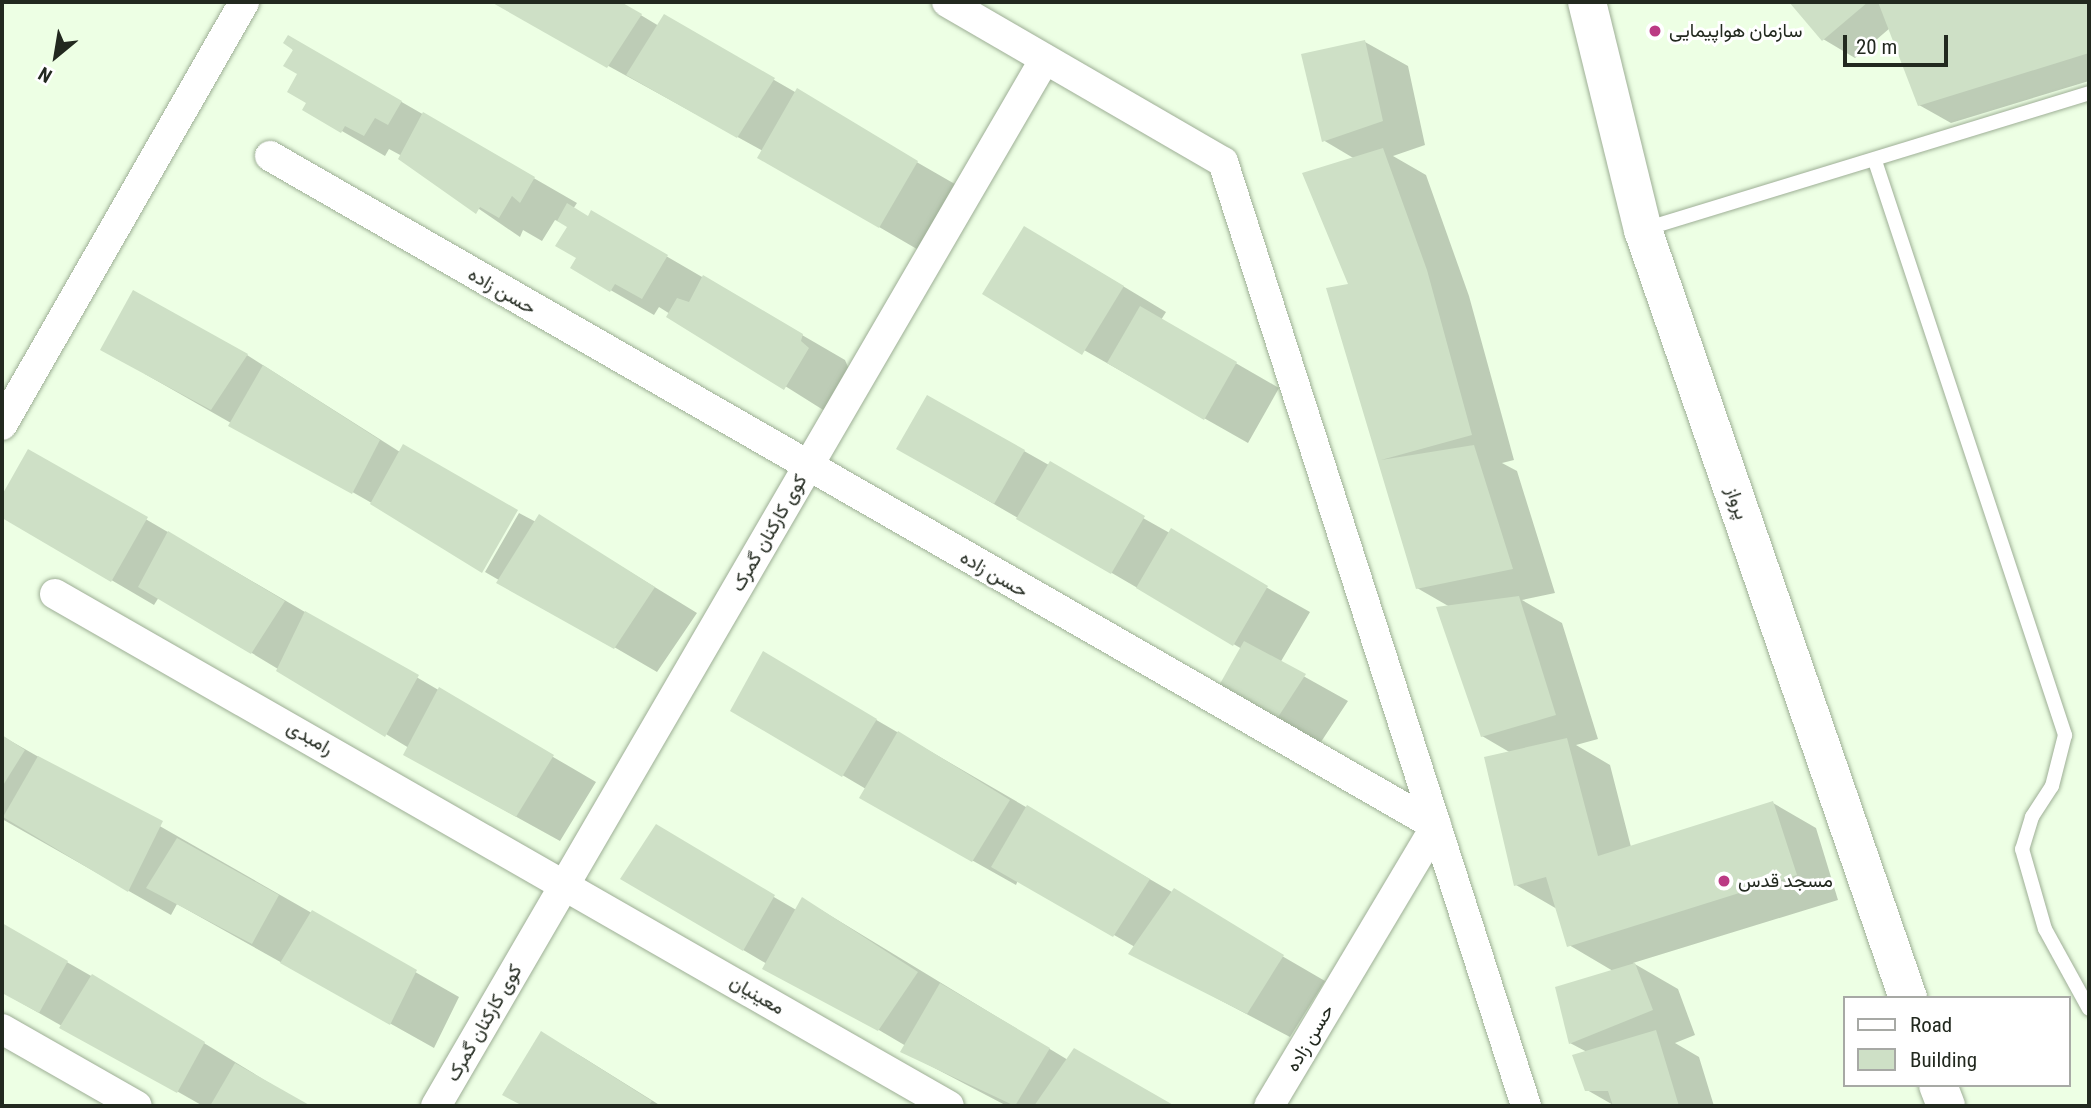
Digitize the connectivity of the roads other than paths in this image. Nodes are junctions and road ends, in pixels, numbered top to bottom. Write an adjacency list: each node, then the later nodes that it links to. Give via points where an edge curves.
1 (244, 2): 9 (street)
2 (947, 2): 4 (street)
3 (1587, 2): 8 (main road, پرواز)
4 (1045, 59): 10 (street, کوی کارکنان گمرک); 12 (street, via 1223,162)
5 (2089, 93): 7 (lane)
6 (270, 156): 10 (street, حسن زاده)
7 (1875, 161): 8 (lane); 15 (lane, via 2065,736 2052,786 2032,817 2022,849 2045,929)
8 (1643, 230): 14 (main road, پرواز)
9 (2, 425)
10 (807, 467): 12 (street, حسن زاده); 13 (street, کوی کارکنان گمرک)
11 (55, 594): 13 (street, رامبدی)
12 (1436, 826): 21 (street, حسن زاده); 22 (street)
13 (565, 883): 19 (street, کوی کارکنان گمرک); 20 (street, معینیان)
14 (1907, 996)
15 (2089, 1009)
16 (2, 1029): 18 (street)
17 (1939, 1087): 23 (main road)
18 (137, 1106)
19 (436, 1106)
20 (949, 1106)
21 (1269, 1106)
22 (1526, 1106)
23 (1946, 1106)

